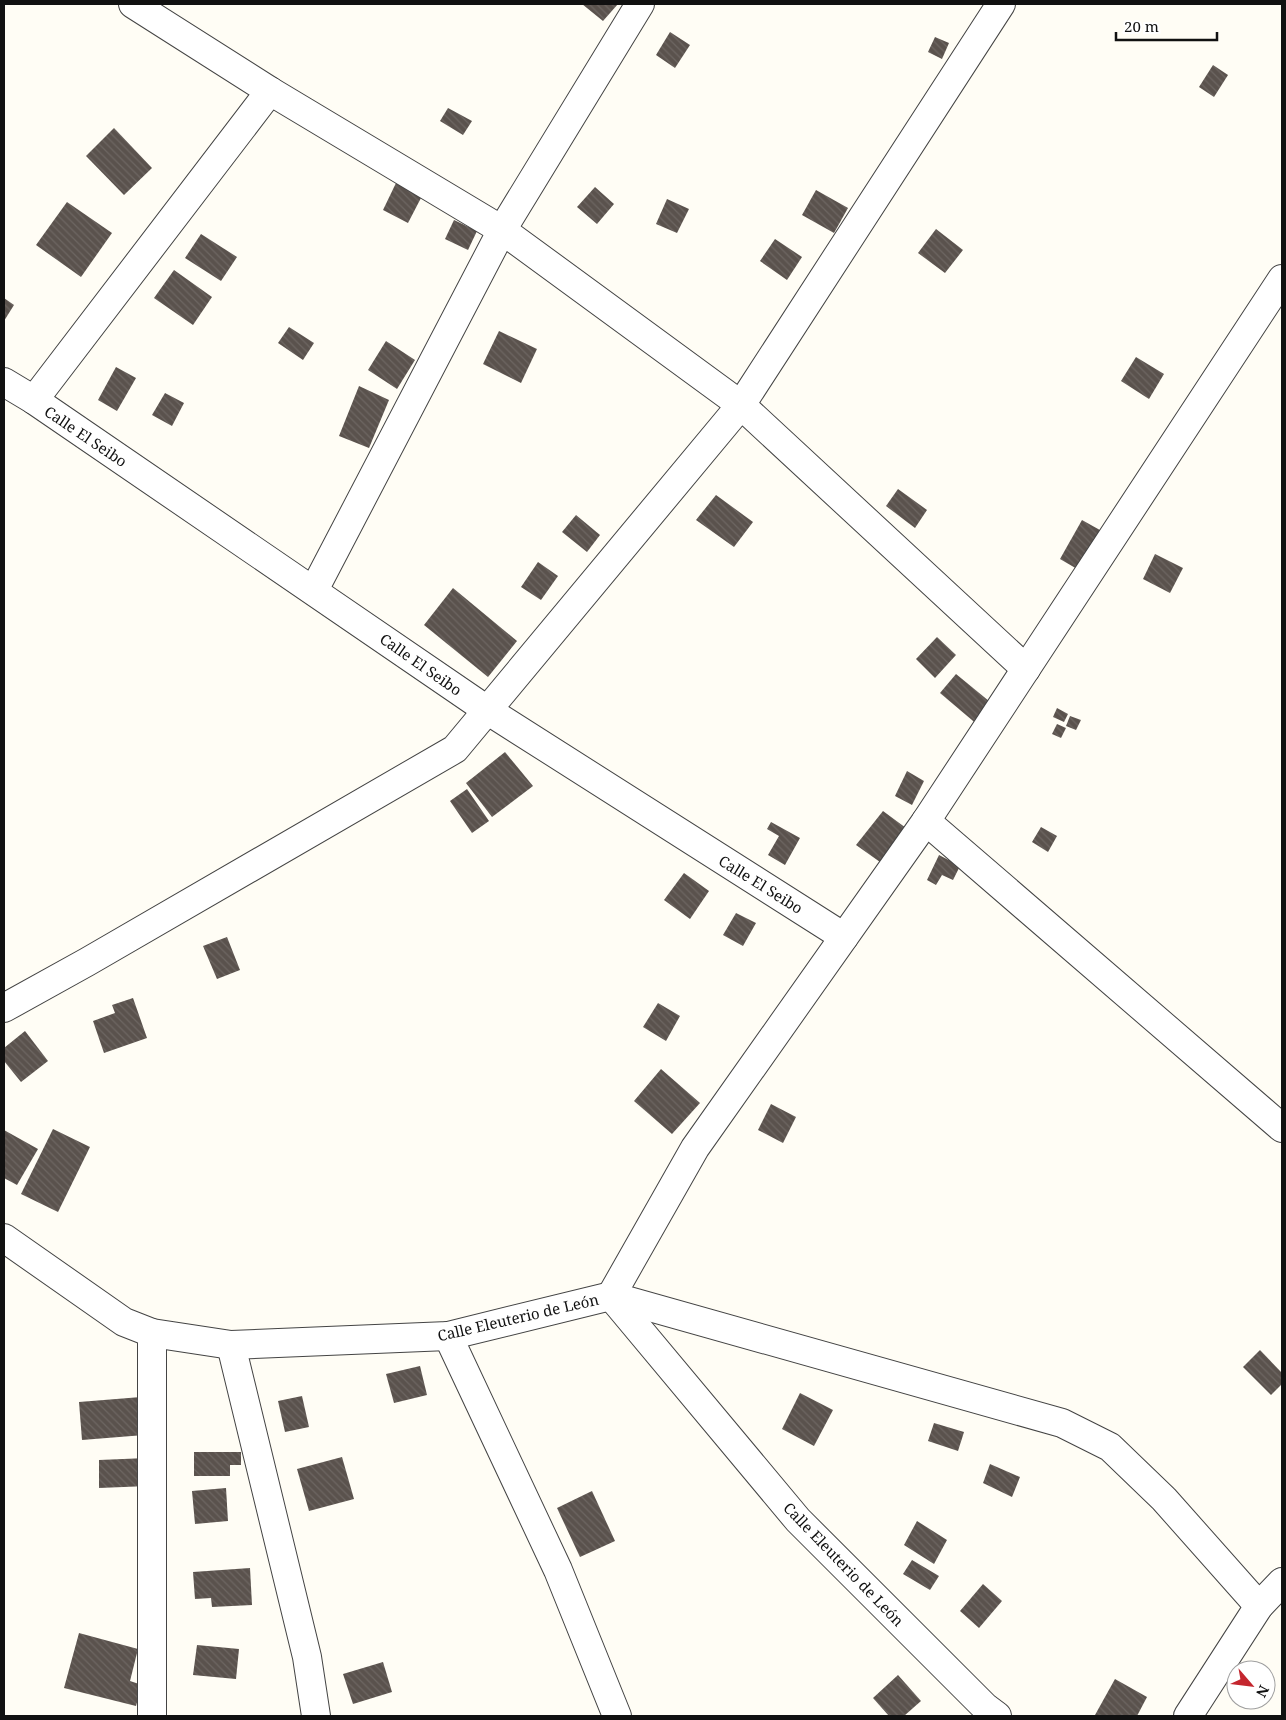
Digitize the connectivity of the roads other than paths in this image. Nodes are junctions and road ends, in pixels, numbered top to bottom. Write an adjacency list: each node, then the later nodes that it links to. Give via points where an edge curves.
1 (133, 4): 4 (street)
2 (640, 4): 5 (street)
3 (1001, 4): 9 (street)
4 (270, 91): 5 (street); 8 (street)
5 (502, 230): 9 (street); 10 (street)
6 (1282, 279): 11 (street)
7 (4, 382): 8 (street, Calle El Seibo)
8 (34, 400): 10 (street, Calle El Seibo)
9 (742, 405): 11 (street); 12 (street)
10 (314, 590): 12 (street, Calle El Seibo)
11 (1026, 669): 13 (street)
12 (487, 710): 14 (street, Calle El Seibo); 15 (street, via 455,748)
13 (926, 821): 14 (street); 16 (street)
14 (844, 937): 18 (street, via 695,1148)
15 (4, 1008)
16 (1282, 1128)
17 (4, 1238): 19 (street, Calle Eleuterio de León, via 124,1322)
18 (611, 1296): 20 (street, Calle Eleuterio de León); 23 (street, via 1062,1423 1110,1446 1164,1499); 27 (street, Calle Eleuterio de León, via 798,1520)
19 (152, 1333): 21 (street, Calle Eleuterio de León); 24 (street)
20 (448, 1336): 21 (street, Calle Eleuterio de León); 26 (street, via 558,1570)
21 (231, 1344): 25 (street, via 307,1657)
22 (1282, 1582): 23 (street)
23 (1259, 1606): 28 (street)
24 (152, 1716)
25 (316, 1716)
26 (617, 1716)
27 (997, 1716)
28 (1188, 1716)

